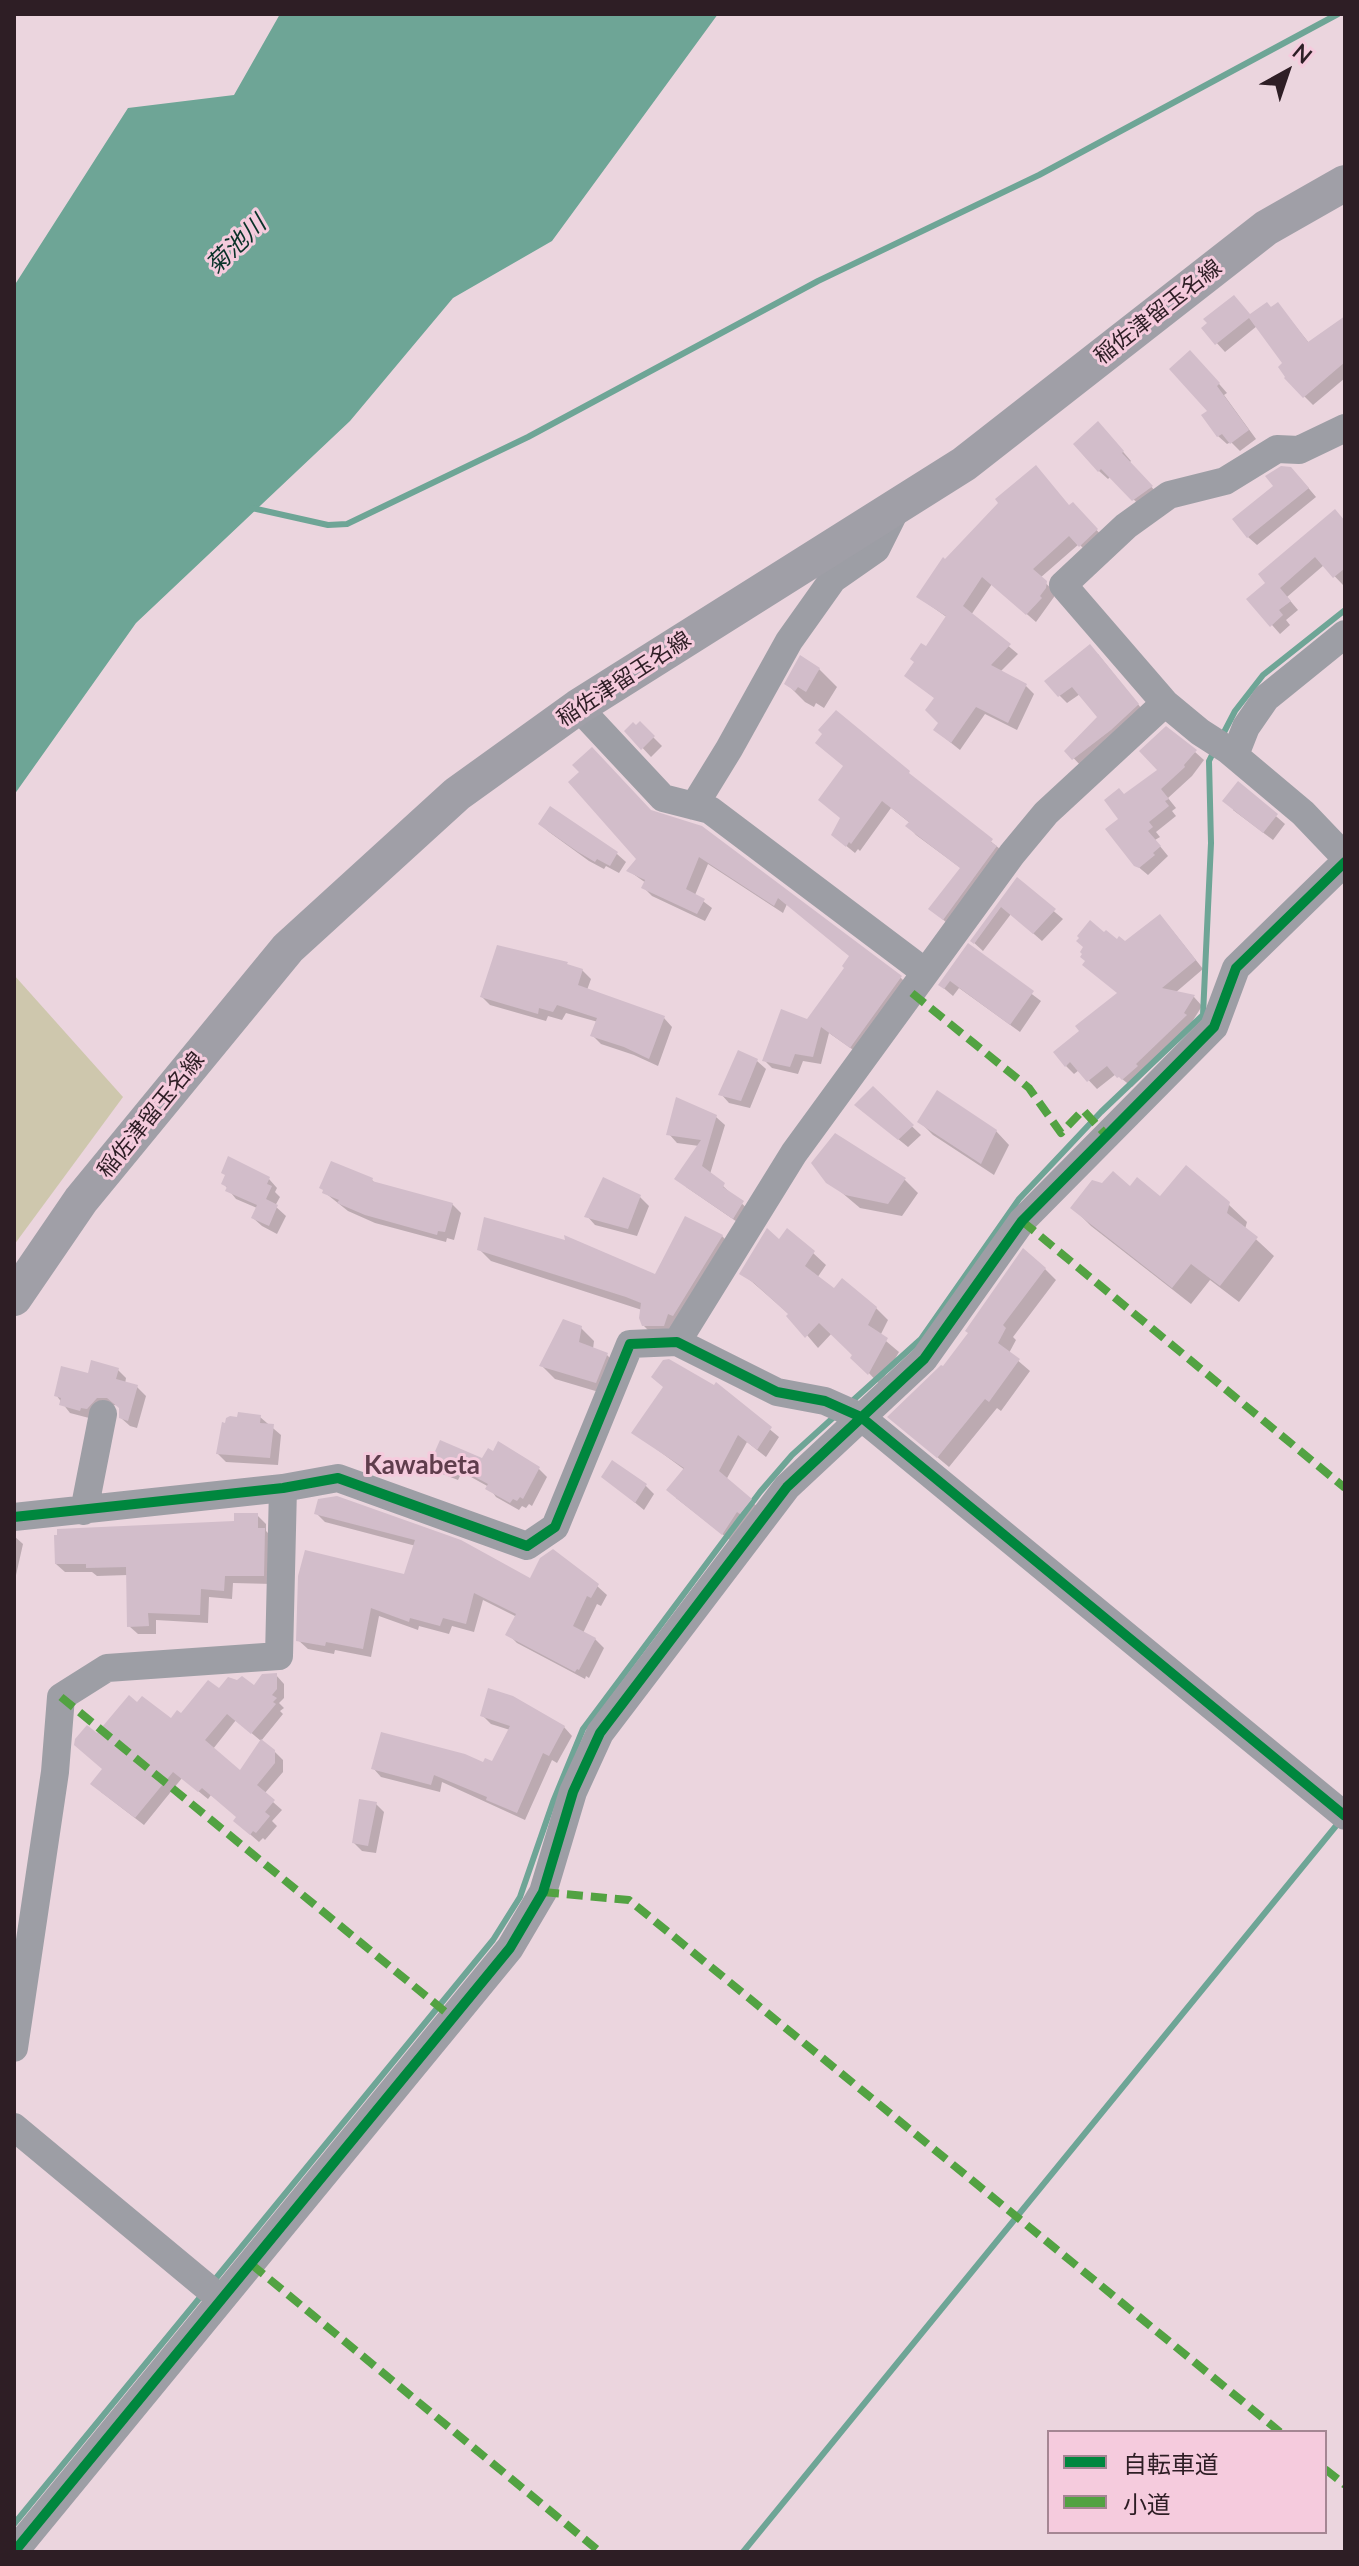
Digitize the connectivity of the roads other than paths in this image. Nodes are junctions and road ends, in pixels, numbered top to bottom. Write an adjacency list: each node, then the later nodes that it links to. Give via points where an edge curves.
1 (1345, 183): 3 (main road, 稲佐津留玉名線, via 1266,228 964,464)
2 (1345, 428): 5 (street, via 1299,450 1277,449 1225,481 1169,495 1126,526 1063,585)
3 (898, 504): 6 (main road, 稲佐津留玉名線); 8 (street, via 876,549 833,579 789,641)
4 (1345, 634): 7 (street, via 1266,698)
5 (1165, 703): 7 (street); 10 (street, via 1046,813)
6 (578, 707): 8 (street, via 663,798); 11 (main road, 稲佐津留玉名線, via 457,794 288,948 81,1200)
7 (1232, 752): 9 (street, via 1303,813)
8 (694, 806): 10 (street, via 710,810)
9 (1345, 860): 14 (street, via 1236,968 1214,1027 1022,1221 924,1359)
10 (925, 972): 12 (street, via 794,1153)
11 (14, 1298)
12 (677, 1342): 14 (street, via 777,1392 825,1401); 15 (street, via 630,1344 555,1527 527,1546 338,1478)
13 (103, 1414): 16 (street)
14 (861, 1417): 18 (street); 21 (street, via 787,1487 600,1733 573,1792 543,1892 510,1948)
15 (283, 1488): 16 (street); 19 (street, via 279,1656 107,1668 61,1697 55,1772)
16 (84, 1511): 17 (street)
17 (14, 1517)
18 (1337, 1810)
19 (14, 2048)
20 (14, 2127): 21 (street)
21 (220, 2298): 22 (street)
22 (14, 2552)

